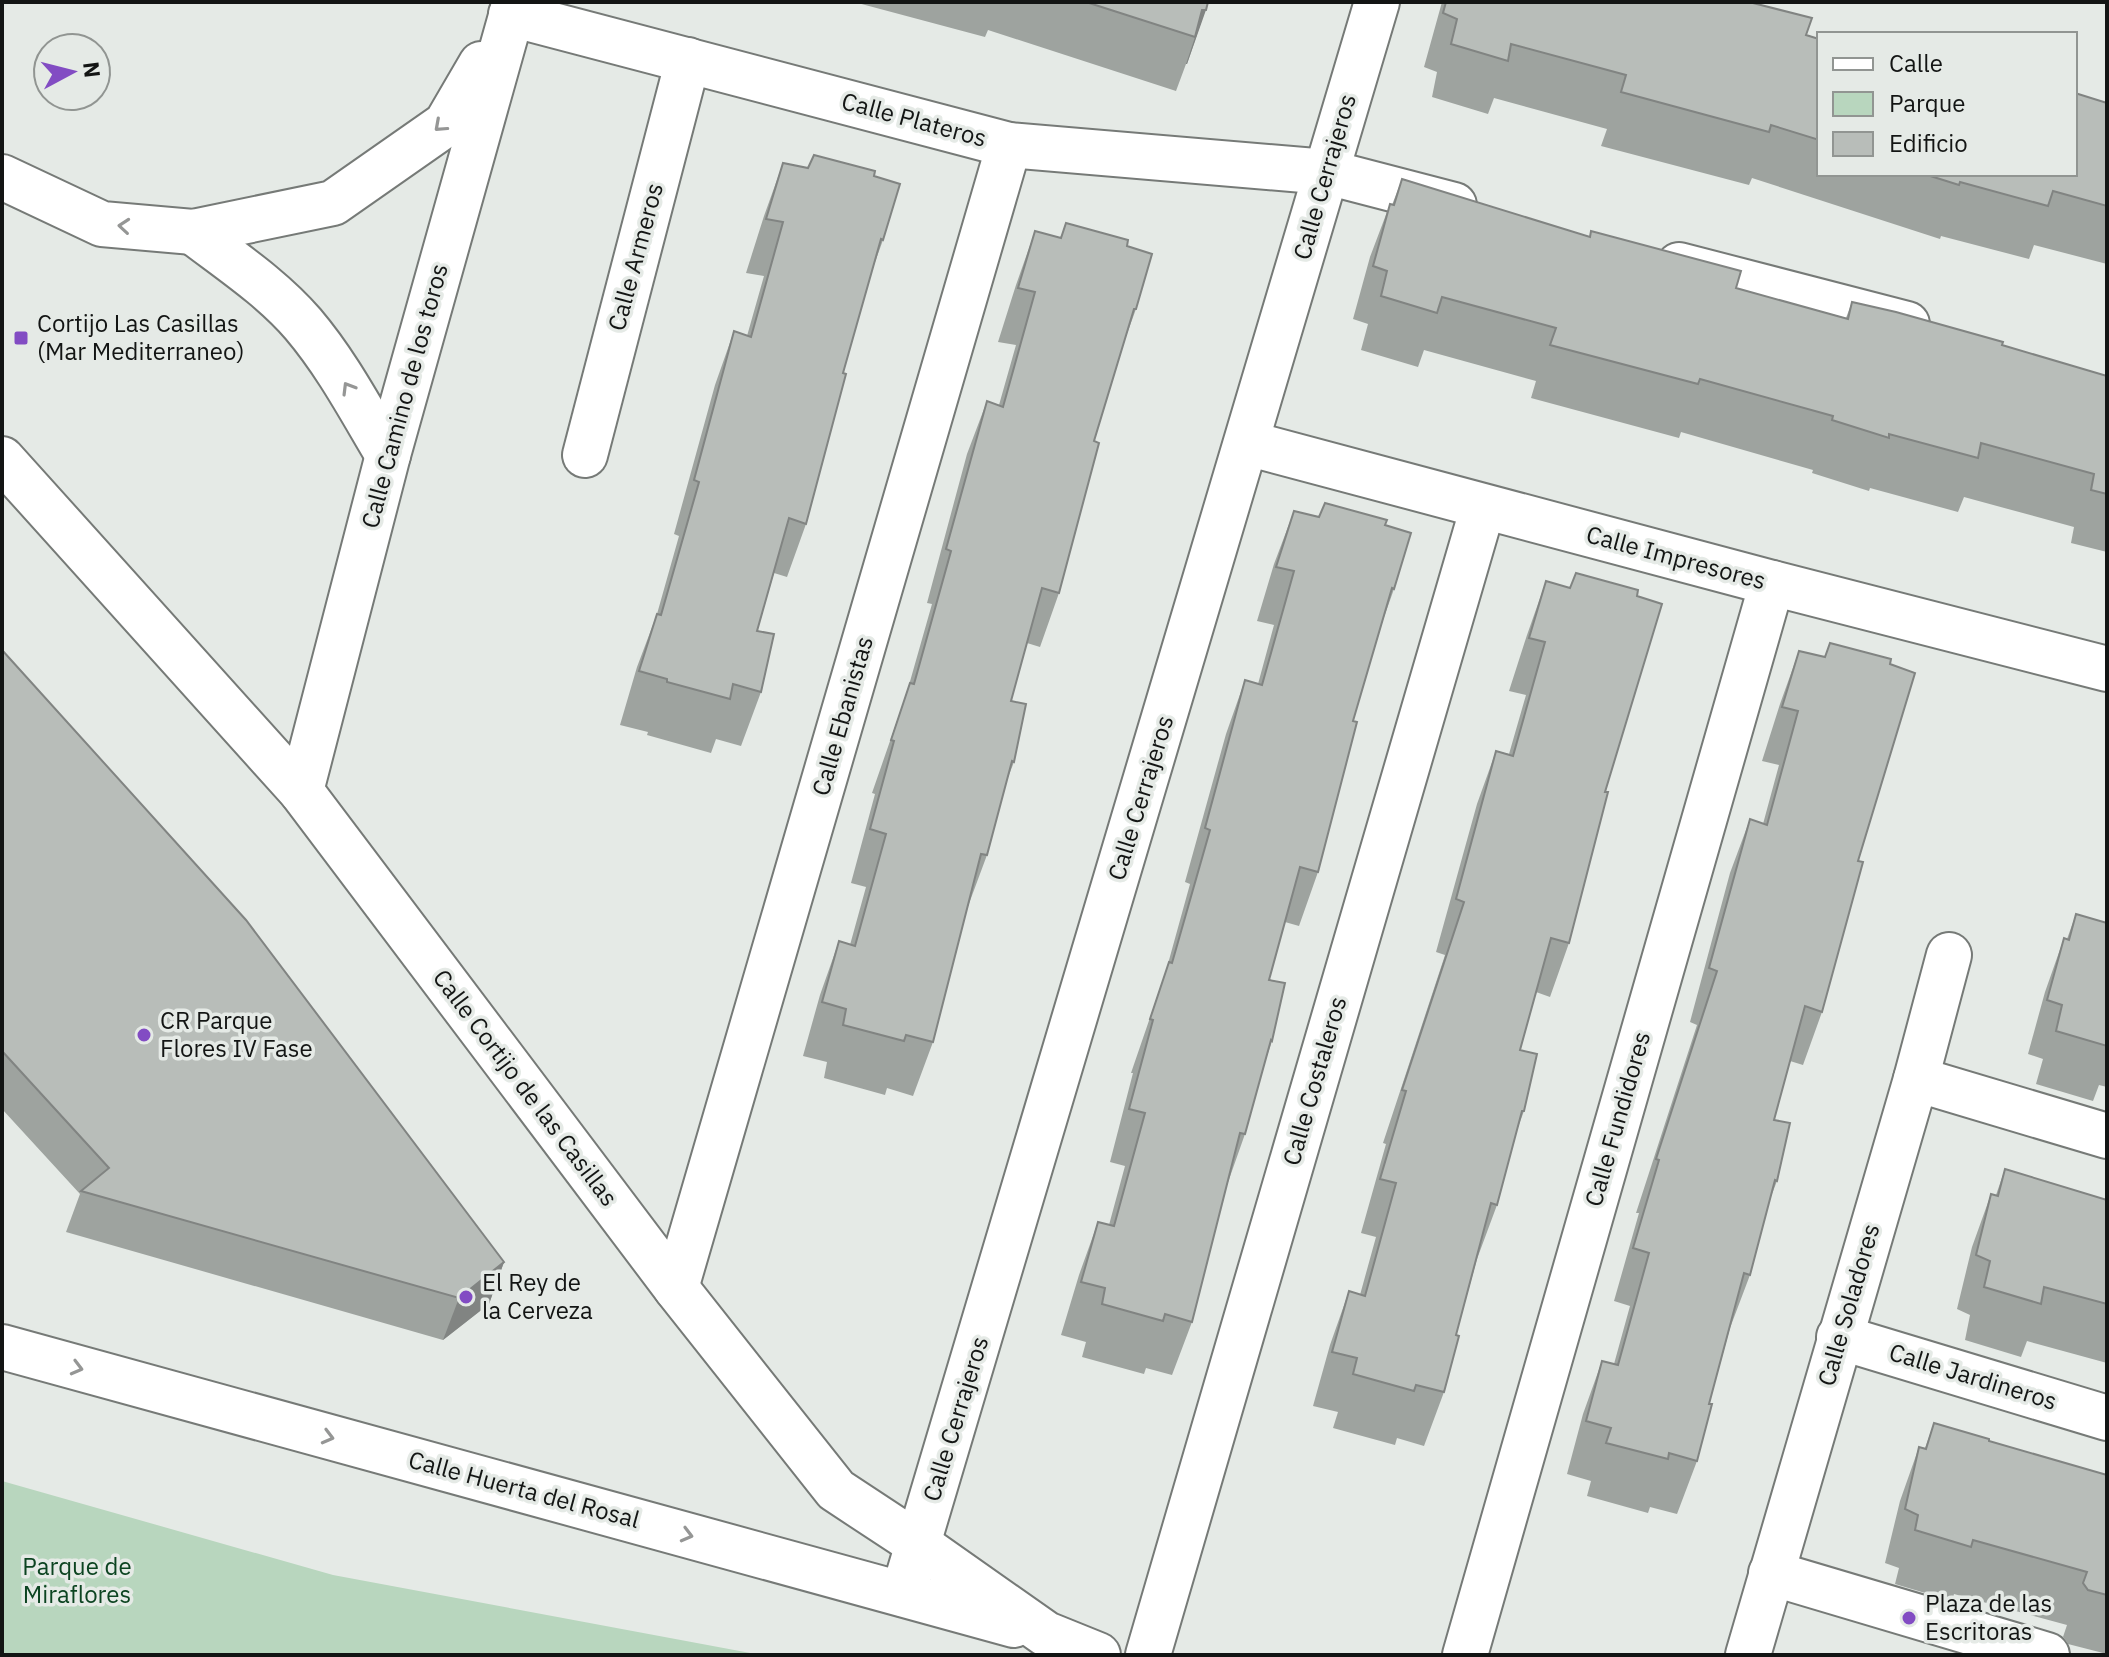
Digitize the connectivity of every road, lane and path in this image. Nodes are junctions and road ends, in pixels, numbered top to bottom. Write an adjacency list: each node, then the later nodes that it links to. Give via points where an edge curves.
1 (1377, 2): 5 (street, Calle Cerrajeros)
2 (513, 8): 3 (street, Calle Plateros); 8 (street, one-way to 8, via 446,124 333,203); 12 (street, Calle Camino de los toros)
3 (688, 60): 4 (street, Calle Plateros); 13 (street, Calle Armeros)
4 (1009, 145): 5 (street, Calle Plateros); 22 (street, Calle Ebanistas)
5 (1327, 172): 7 (street, Calle Plateros); 11 (street, Calle Cerrajeros)
6 (2, 177): 8 (street, one-way to 6, via 102,224)
7 (1495, 216)
8 (193, 232): 12 (street, one-way to 8, via 332,361 301,322 258,280)
9 (1648, 256): 10 (street)
10 (1939, 333)
11 (1247, 443): 15 (street, Calle Impresores); 26 (street, Calle Cerrajeros)
12 (388, 455): 18 (street, Calle Camino de los toros)
13 (585, 455)
14 (2, 459): 18 (street, Calle Cortijo de las Casillas)
15 (1483, 507): 16 (street, Calle Impresores); 31 (street, Calle Costaleros)
16 (1772, 583): 17 (street, Calle Impresores); 32 (street, Calle Fundidores)
17 (2107, 669)
18 (301, 791): 22 (street, Calle Cortijo de las Casillas)
19 (1949, 955): 20 (street, Calle Soladores)
20 (1916, 1079): 21 (street); 23 (street, Calle Soladores)
21 (2107, 1136)
22 (676, 1288): 26 (street, Calle Cortijo de las Casillas, via 836,1490)
23 (1839, 1337): 25 (street, Calle Jardineros); 27 (street, Calle Soladores)
24 (2, 1347): 28 (street, Calle Huerta del Rosal, one-way to 28)
25 (2107, 1418)
26 (918, 1544): 28 (street, Calle Cerrajeros); 29 (street, Calle Cortijo de las Casillas)
27 (1771, 1573): 33 (street, Calle Soladores); 34 (street)
28 (903, 1594): 29 (street, Calle Huerta del Rosal)
29 (1046, 1634): 30 (street, Calle Cortijo de las Casillas)
30 (1098, 1655)
31 (1148, 1655)
32 (1465, 1655)
33 (1748, 1655)
34 (2047, 1655)

